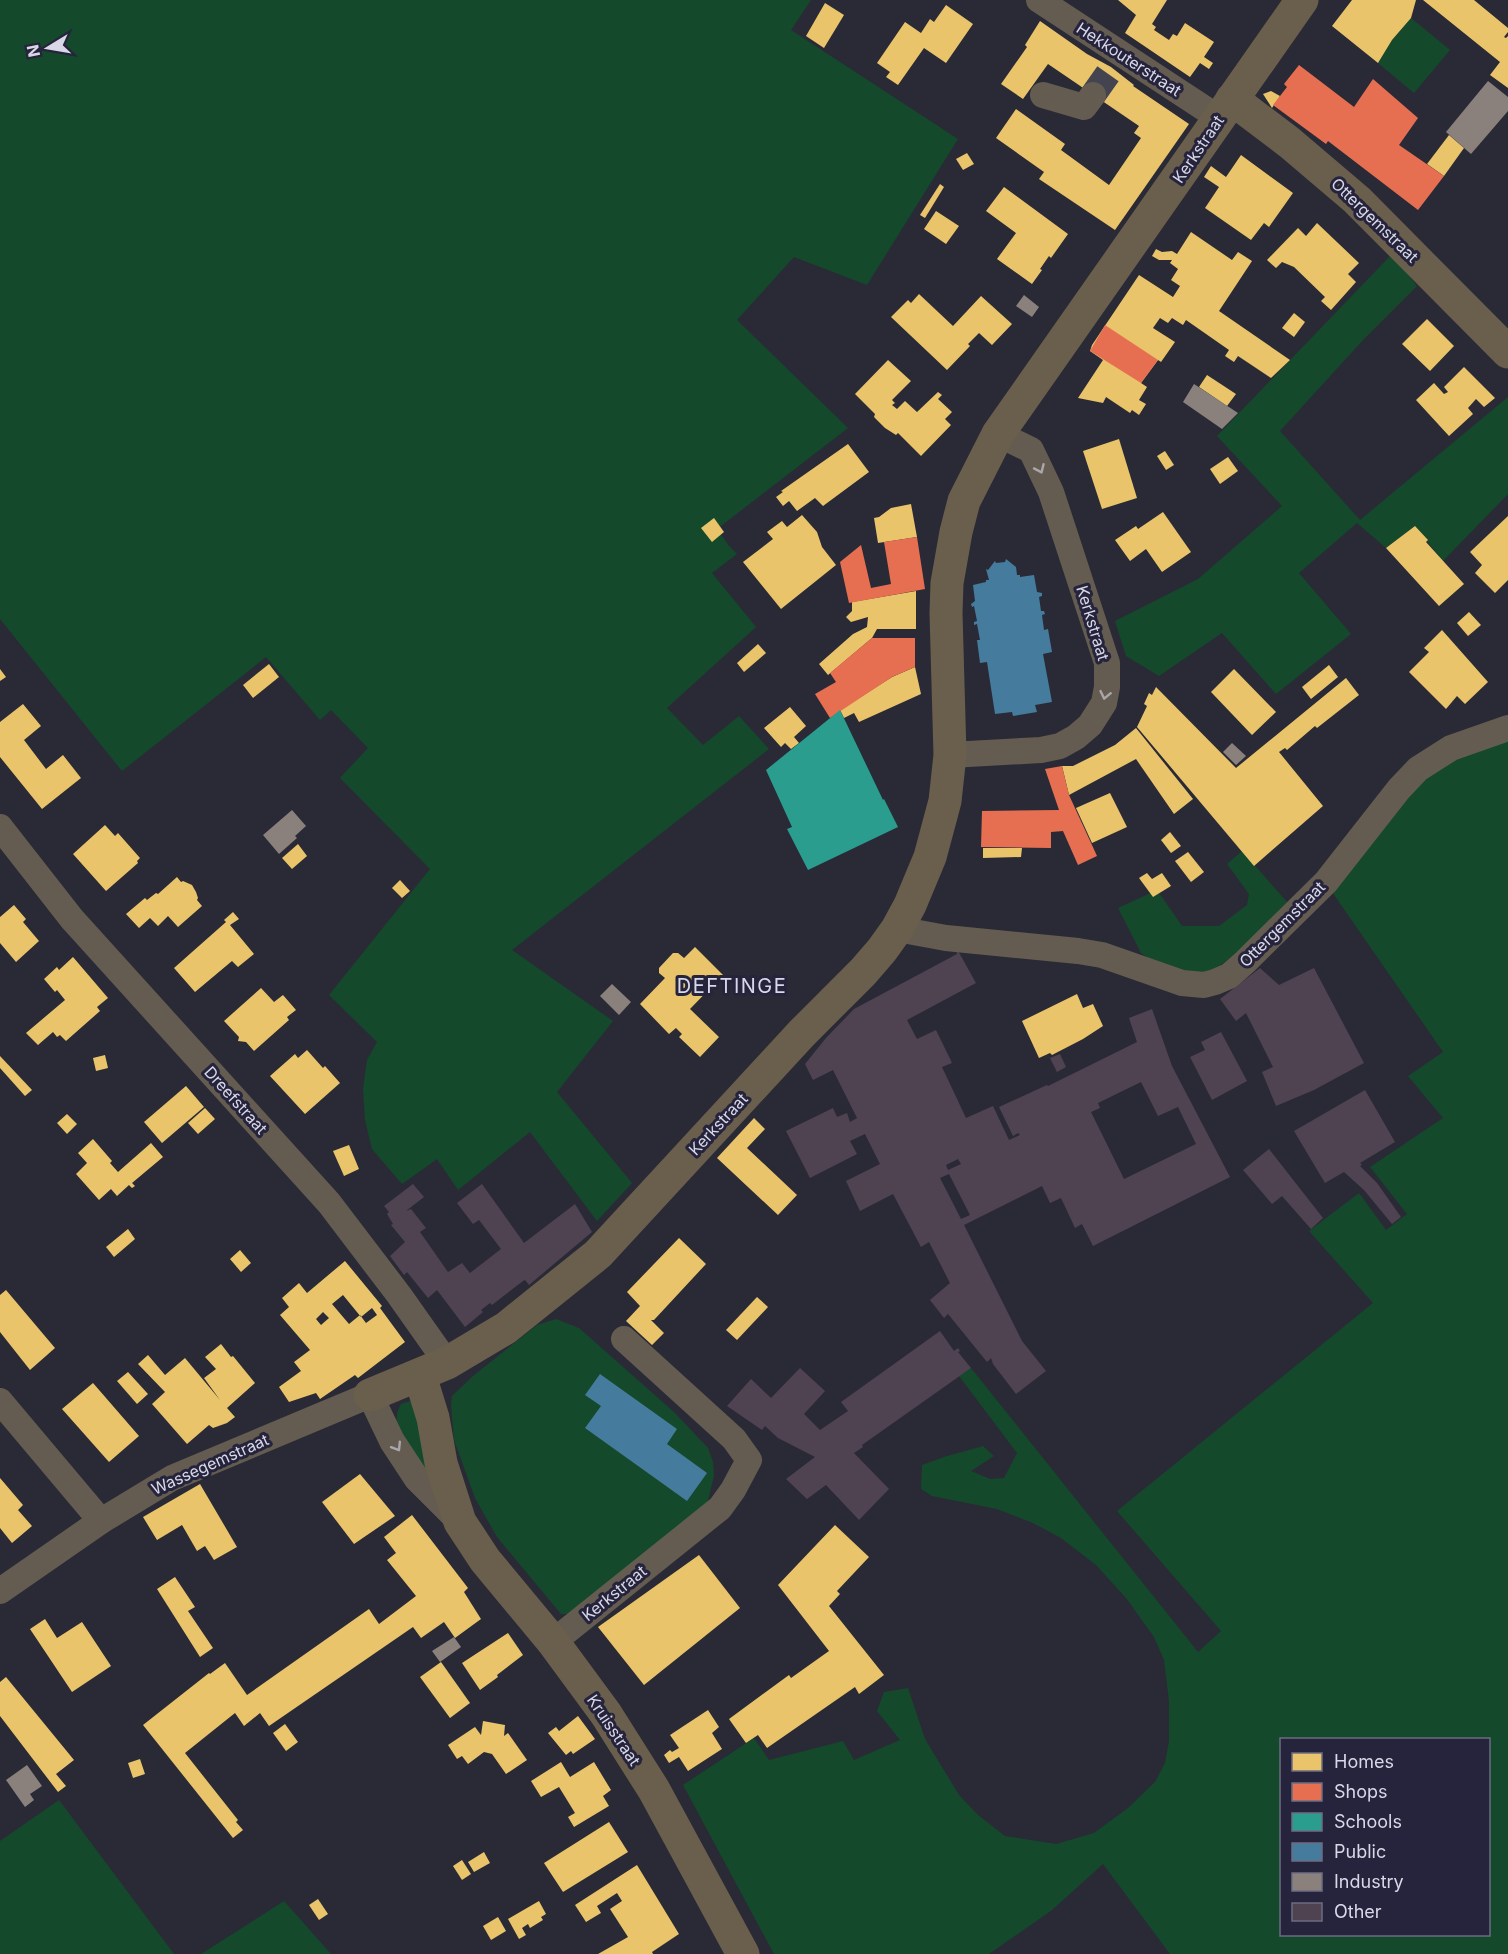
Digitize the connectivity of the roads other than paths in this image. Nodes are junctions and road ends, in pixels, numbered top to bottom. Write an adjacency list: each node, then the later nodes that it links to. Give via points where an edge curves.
1 (1039, 0): 5 (street, Hekkouterstraat, via 1117,61)
2 (1302, 0): 5 (street, Kerkstraat)
3 (1043, 95): 4 (street, via 1084,107)
4 (1093, 95)
5 (1225, 108): 6 (street, Ottergemstraat, via 1290,143 1357,200); 7 (street, Kerkstraat)
6 (1508, 352)
7 (998, 434): 9 (street, Kerkstraat, via 964,501 950,565 946,613); 9 (street, Kerkstraat, one-way to 9, via 1032,450 1051,492 1107,663 1107,687 1104,703 1090,725 1060,746)
8 (1508, 729): 11 (street, Ottergemstraat, via 1451,748 1418,769 1326,882 1245,962 1215,982 1182,983 1102,955)
9 (950, 755): 11 (street, Kerkstraat, via 945,801 930,857)
10 (5, 842): 13 (street, Dreefstraat, via 329,1203 399,1295)
11 (897, 929): 13 (street, Kerkstraat, via 863,972 802,1032 598,1254 506,1328)
12 (624, 1339): 19 (street, Kerkstraat, via 734,1439 749,1460 720,1508)
13 (434, 1369): 14 (street, Kerkstraat); 17 (street, Kruisstraat, via 433,1418 441,1463)
14 (370, 1395): 16 (street, Wassegemstraat, via 172,1478); 17 (street, Kruisstraat, one-way to 17, via 392,1441 417,1479)
15 (0, 1401): 16 (street)
16 (101, 1521): 18 (street, Wassegemstraat)
17 (460, 1522): 19 (street, Kruisstraat, via 485,1560)
18 (0, 1591)
19 (553, 1642): 20 (street, Kruisstraat, via 606,1714 654,1790)
20 (743, 1954)

